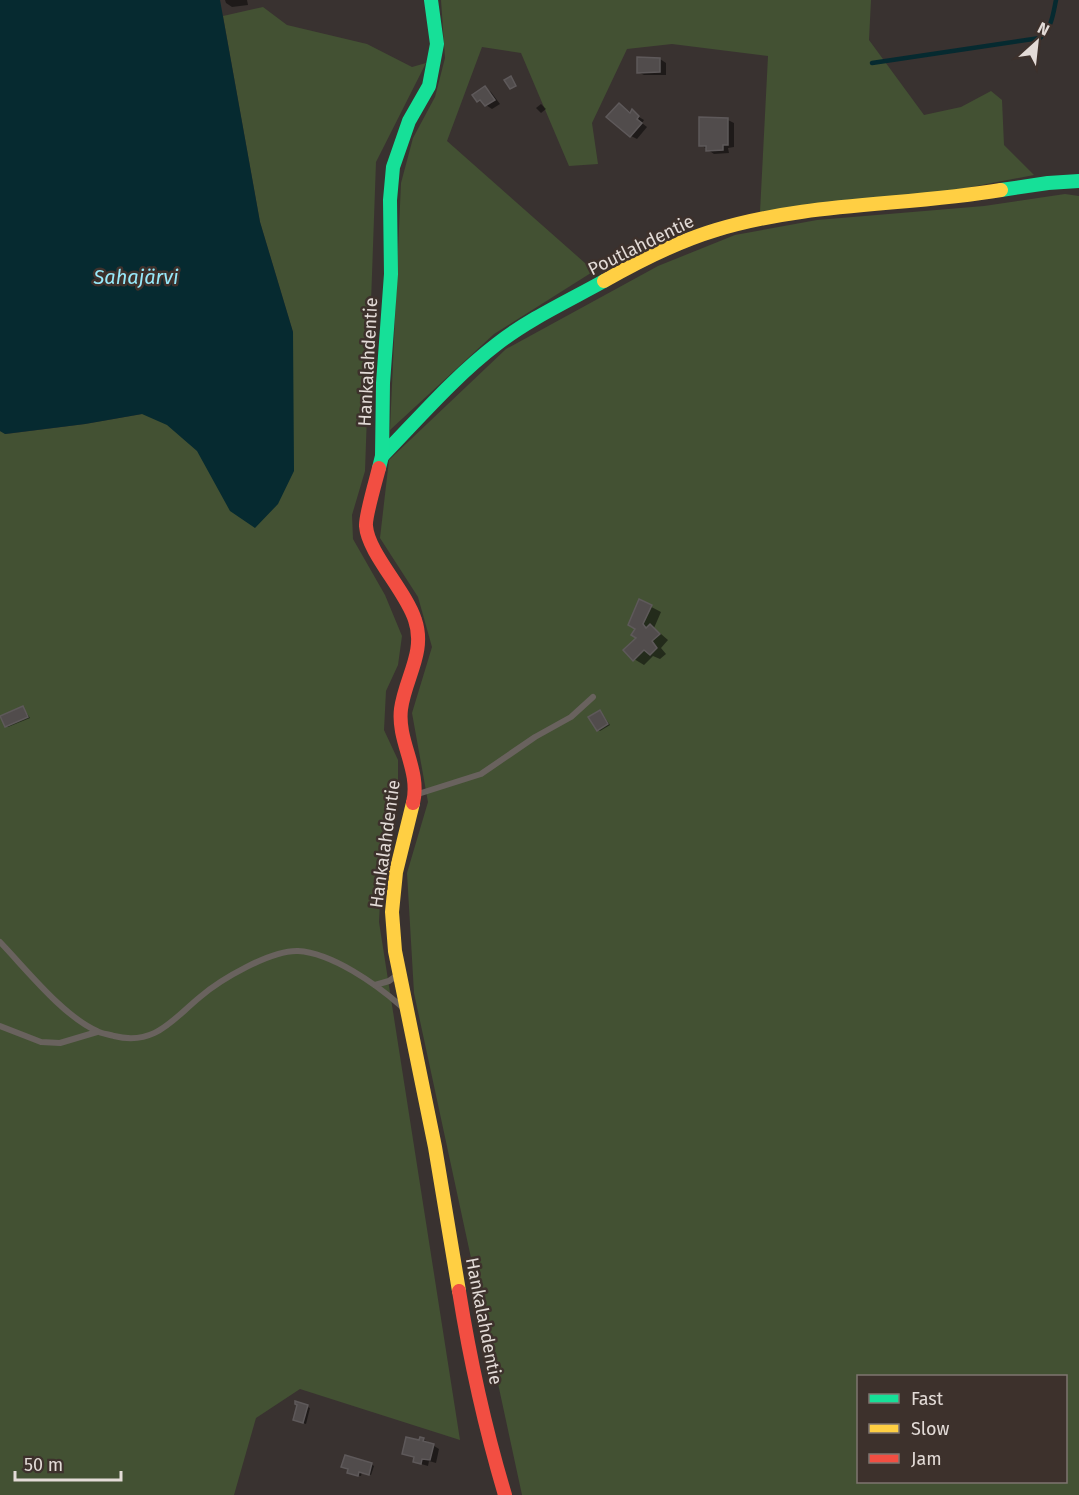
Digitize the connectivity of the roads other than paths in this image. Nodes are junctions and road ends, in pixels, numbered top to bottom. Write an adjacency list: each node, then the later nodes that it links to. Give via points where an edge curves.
1 (431, 0): 3 (street, Hankalahdentie, via 437,44 429,87 409,121 393,167)
2 (1079, 181): 3 (street, Poutlahdentie, via 800,212 701,235 645,260 511,334 457,379)
3 (382, 456): 5 (street, Hankalahdentie, via 366,526 373,546 416,621 417,655 400,708 401,732 414,773)
4 (593, 697): 5 (lane, via 571,717 481,774)
5 (415, 795): 7 (street, Hankalahdentie, via 396,872 392,912)
6 (0, 942): 11 (lane, via 53,998)
7 (400, 973): 8 (lane); 9 (street, Hankalahdentie)
8 (375, 986): 9 (lane); 11 (lane, via 325,958 299,951 280,953 219,983 159,1032 142,1038)
9 (408, 1012): 12 (street, Hankalahdentie, via 467,1339)
10 (0, 1026): 11 (lane, via 41,1042 60,1043)
11 (97, 1032)
12 (505, 1495)

